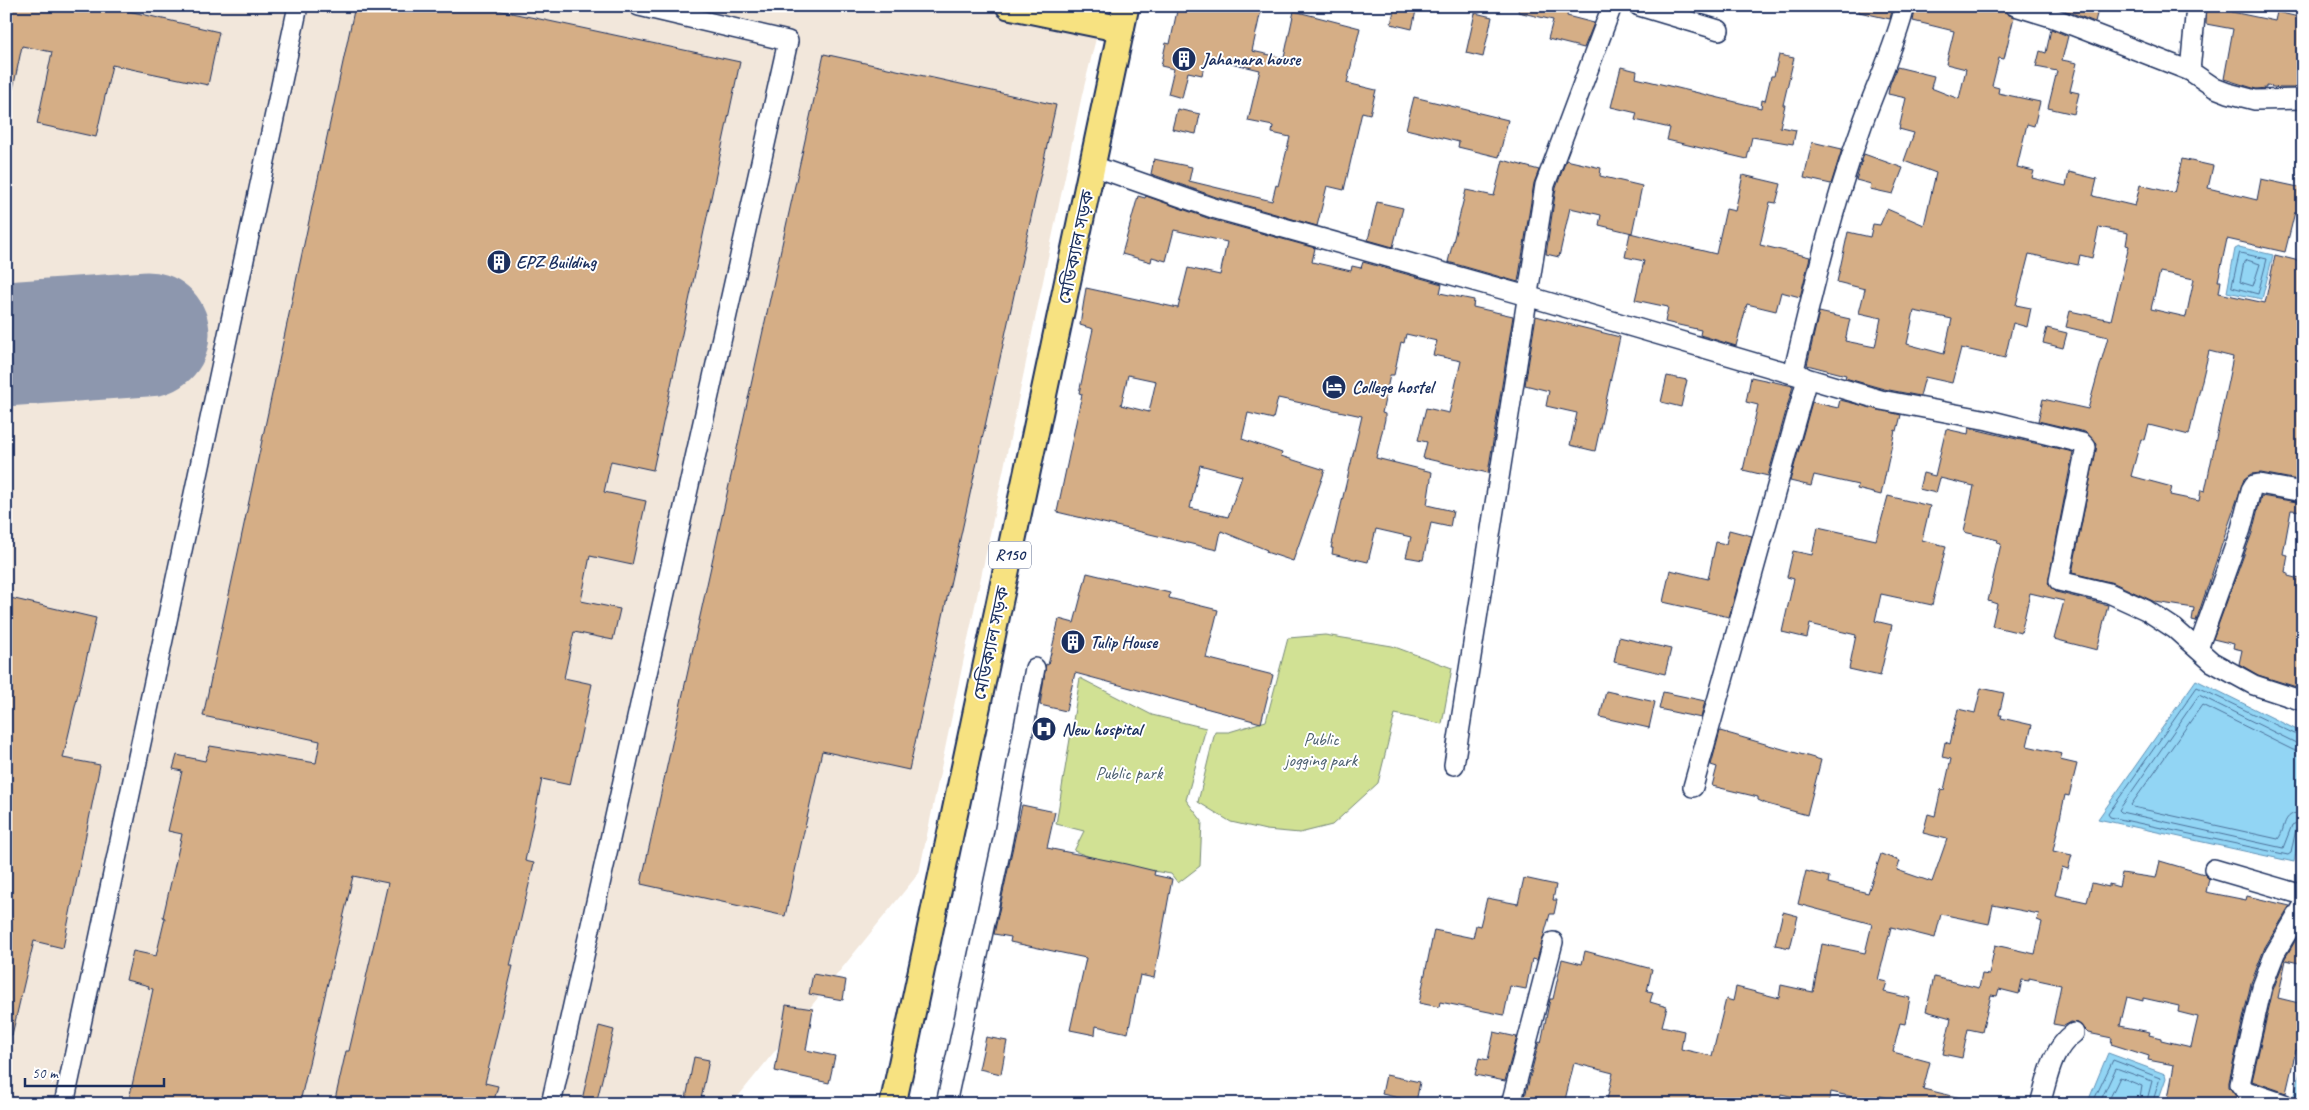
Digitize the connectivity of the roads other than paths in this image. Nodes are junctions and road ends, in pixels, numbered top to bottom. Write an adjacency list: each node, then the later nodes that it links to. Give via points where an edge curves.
1 (298, 6): 27 (street)
2 (639, 6): 28 (street, via 788,41)
3 (1009, 6): 9 (main road)
4 (1612, 6): 14 (street, via 1545,185)
5 (1640, 6): 10 (street)
6 (1905, 6): 15 (street, via 1898,33 1860,129 1815,280 1794,370)
7 (2196, 6): 11 (street)
8 (2018, 7): 11 (street)
9 (1123, 17): 13 (main road, মেডিক্যাল সড়ক / R150)
10 (1719, 30)
11 (2190, 71): 12 (street, via 2215,88 2239,96 2256,100)
12 (2303, 99)
13 (1093, 166): 14 (street, via 1213,208); 29 (main road, মেডিক্যাল সড়ক / R150)
14 (1527, 296): 15 (street); 20 (street)
15 (1807, 379): 17 (street, via 1881,400 1988,420 2085,444 2059,580 2109,593 2146,610); 21 (street)
16 (2303, 492): 17 (street, via 2254,485)
17 (2198, 649): 19 (street, via 2212,662 2254,685)
18 (1035, 668): 30 (street, via 1003,839)
19 (2303, 700)
20 (1454, 765)
21 (1693, 787)
22 (2214, 869): 23 (street)
23 (2303, 895)
24 (2303, 906): 33 (street, via 2275,953 2265,979 2240,1084 2246,1090)
25 (1553, 942): 31 (street)
26 (2074, 1033): 32 (street, via 2063,1041 2053,1060)
27 (64, 1104)
28 (551, 1104)
29 (893, 1104)
30 (946, 1104)
31 (1511, 1104)
32 (2040, 1104)
33 (2284, 1104)

